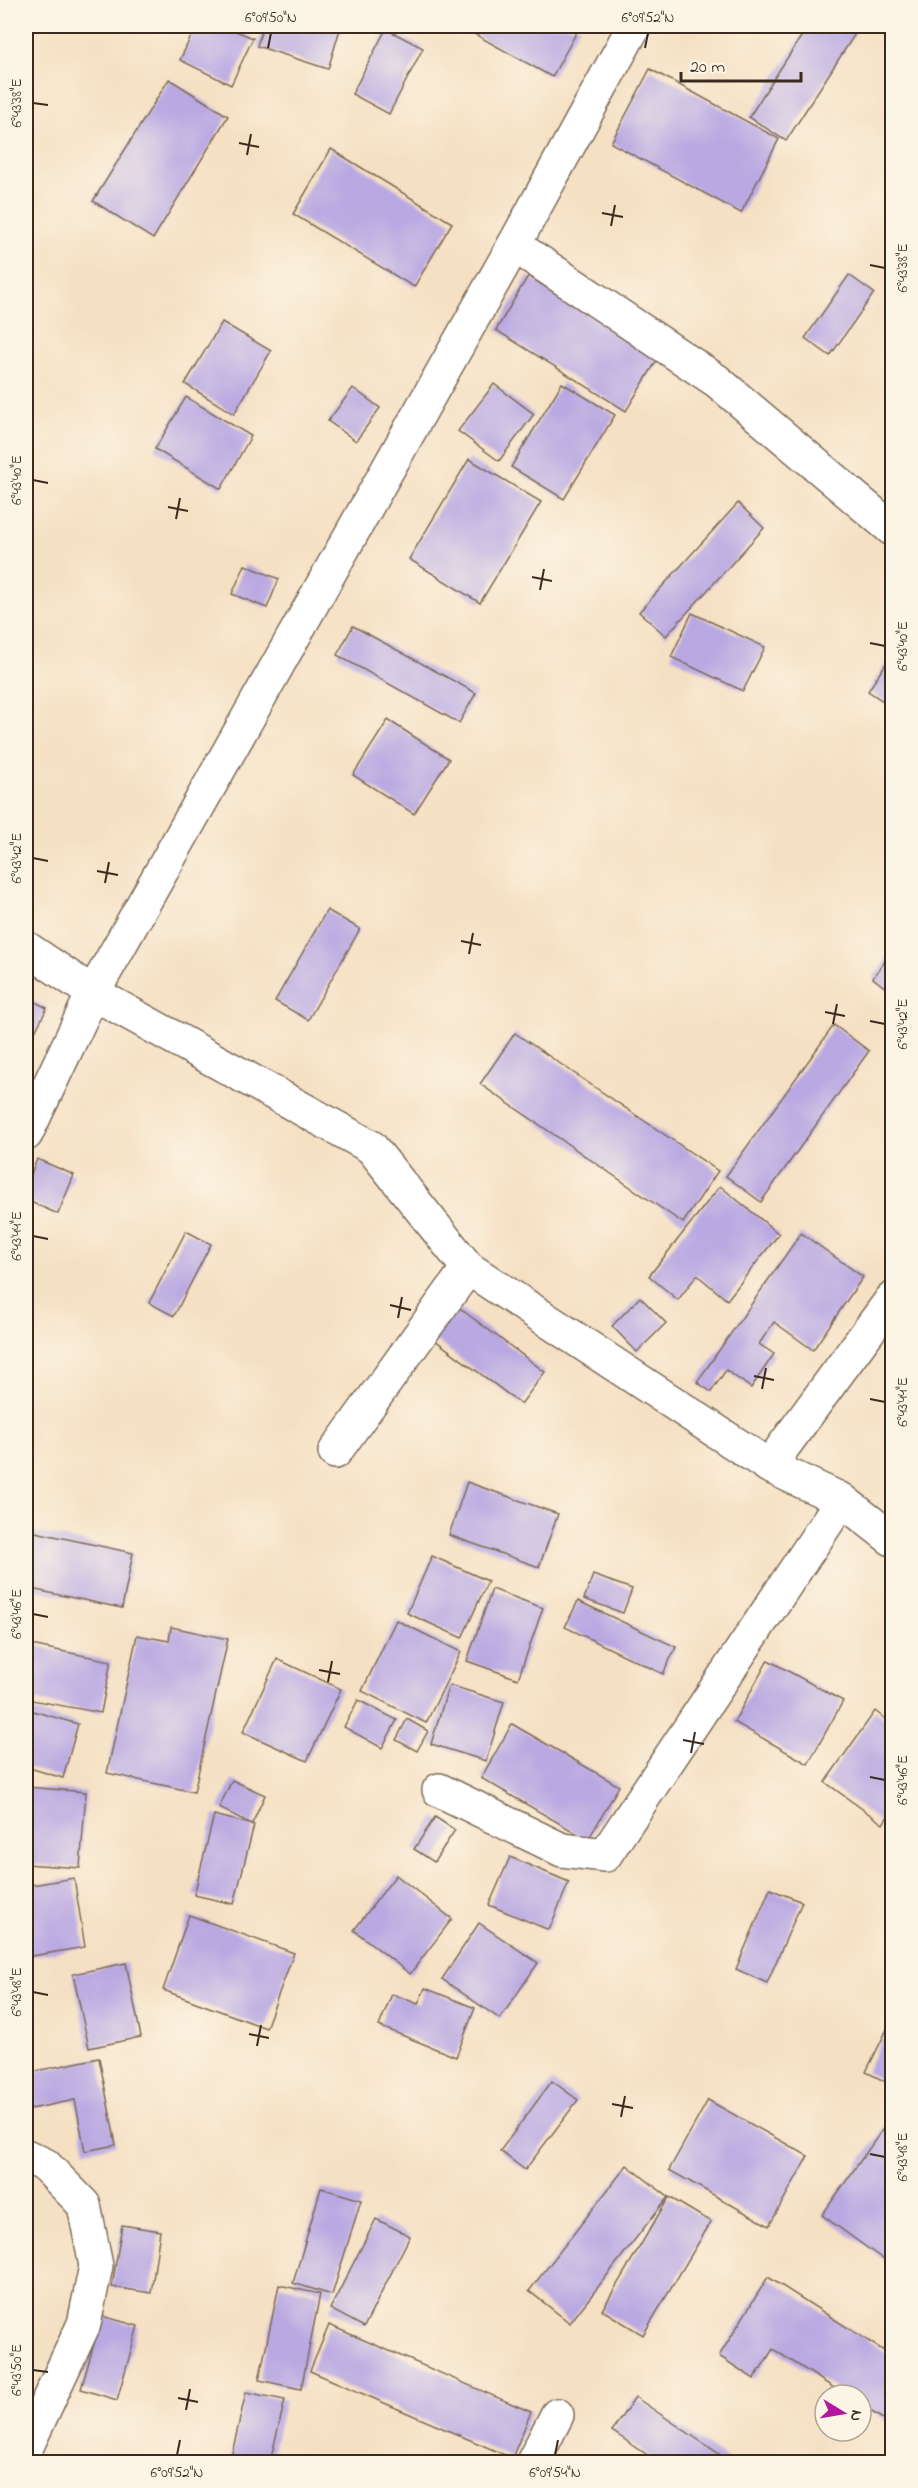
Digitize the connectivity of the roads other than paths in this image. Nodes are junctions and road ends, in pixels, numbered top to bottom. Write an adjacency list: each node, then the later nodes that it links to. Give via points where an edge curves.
1 (634, 26): 2 (street)
2 (514, 245): 3 (street, via 717,381); 5 (street)
3 (892, 530)
4 (26, 948): 5 (street)
5 (93, 993): 6 (street); 7 (street, via 371,1148)
6 (26, 1134)
7 (468, 1268): 9 (street); 10 (street)
8 (892, 1299): 10 (street)
9 (335, 1452)
10 (769, 1466): 11 (street)
11 (842, 1500): 12 (street); 13 (street, via 605,1855 562,1850)
12 (892, 1539)
13 (440, 1790)
14 (26, 2156): 16 (street, via 45,2165 84,2205 96,2266 84,2324)
15 (557, 2415): 17 (street)
16 (26, 2448)
17 (533, 2463)

